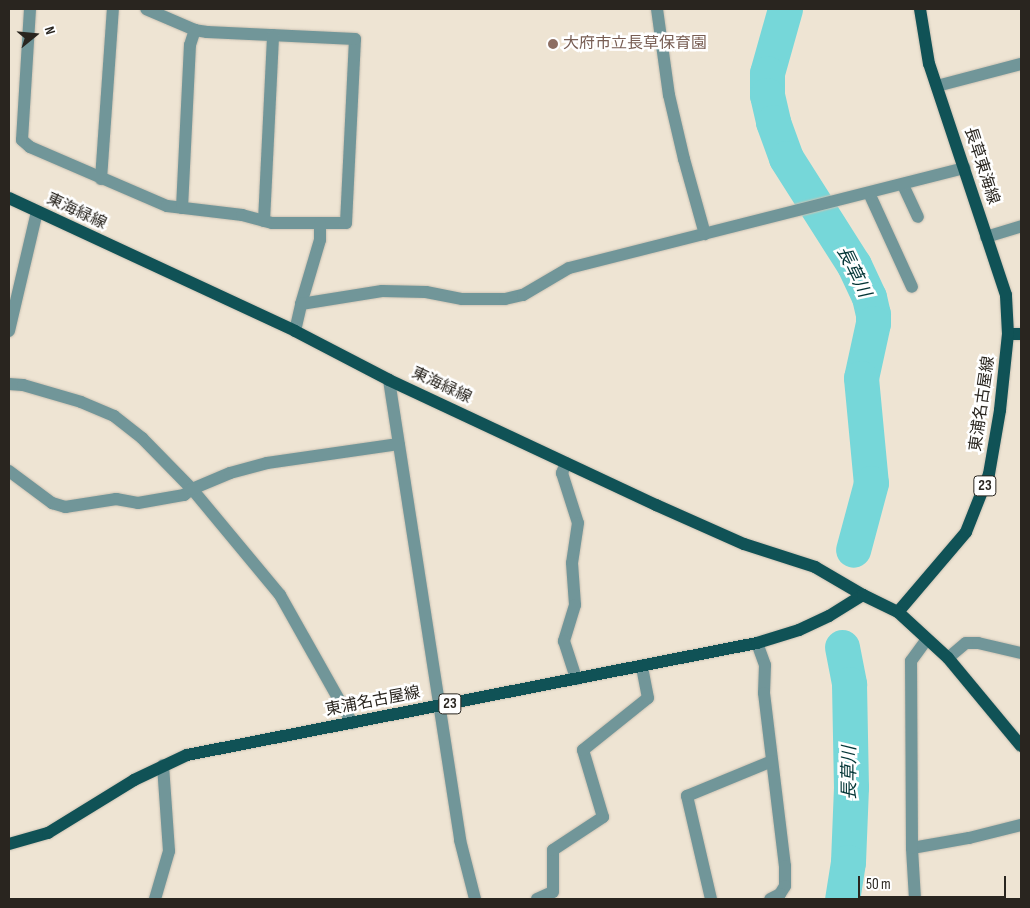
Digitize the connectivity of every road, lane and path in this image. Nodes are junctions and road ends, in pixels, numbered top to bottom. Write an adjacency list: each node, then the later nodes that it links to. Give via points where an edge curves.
1 (30, 9): 11 (street, via 22,140 30,147)
2 (113, 9): 11 (street)
3 (146, 9): 6 (street)
4 (657, 9): 21 (street, via 670,95)
5 (920, 9): 9 (main road, 長草東海線, via 929,64)
6 (195, 30): 7 (street); 15 (street, via 190,46)
7 (274, 36): 18 (street); 19 (street, via 355,39 346,223)
8 (1021, 64): 9 (street)
9 (937, 86): 10 (main road, 長草東海線)
10 (965, 168): 12 (street); 22 (main road, 長草東海線)
11 (102, 179): 15 (street, via 167,206)
12 (903, 184): 13 (street); 17 (street)
13 (869, 193): 21 (street); 23 (street)
14 (9, 198): 16 (main road, 東海緑線)
15 (182, 208): 18 (street)
16 (37, 212): 25 (street); 26 (main road, 東海緑線)
17 (918, 217)
18 (264, 221): 19 (street)
19 (320, 223): 24 (street, via 320,240)
20 (1021, 226): 22 (street)
21 (706, 234): 24 (street, via 569,268 523,295 505,299 462,299 426,292 396,291)
22 (986, 237): 27 (main road, 長草東海線, via 1006,295)
23 (912, 287)
24 (301, 304): 26 (street)
25 (9, 331)
26 (295, 331): 28 (main road, 東海緑線)
27 (1015, 334): 35 (main road, 東浦名古屋線 / 23, via 990,474 966,532)
28 (389, 380): 30 (street); 31 (main road, 東海緑線)
29 (9, 384): 33 (street, via 81,402 114,416 142,438)
30 (399, 444): 33 (street, via 267,463); 42 (street)
31 (566, 463): 34 (main road, 東海緑線, via 744,544 816,567); 41 (street, via 562,473 578,523 572,563 575,605 564,642)
32 (9, 472): 33 (street, via 52,503 65,507 116,499 138,503 184,495)
33 (192, 489): 43 (street, via 280,595)
34 (863, 595): 35 (main road); 37 (main road, 東浦名古屋線 / 23, via 800,630)
35 (898, 612): 36 (main road)
36 (927, 639): 39 (main road); 49 (street, via 911,661)
37 (757, 643): 40 (main road, 東浦名古屋線 / 23); 45 (street, via 765,665 764,693)
38 (1021, 653): 39 (street, via 966,643)
39 (948, 658): 44 (main road)
40 (642, 666): 41 (main road, 東浦名古屋線 / 23); 52 (street, via 648,698 583,750 603,817 553,850 553,892)
41 (576, 679): 42 (main road, 東浦名古屋線 / 23)
42 (439, 706): 43 (main road, 東浦名古屋線 / 23); 51 (street, via 460,840)
43 (352, 723): 46 (main road, 東浦名古屋線 / 23, via 187,755)
44 (1021, 746)
45 (772, 762): 53 (street, via 687,796); 54 (street, via 785,886 780,894)
46 (163, 765): 48 (main road, 東浦名古屋線 / 23, via 109,794 48,833); 50 (street, via 169,851)
47 (1021, 825): 49 (street)
48 (9, 844)
49 (912, 848): 55 (street)
50 (155, 899)
51 (475, 899)
52 (537, 899)
53 (711, 899)
54 (770, 899)
55 (915, 899)

